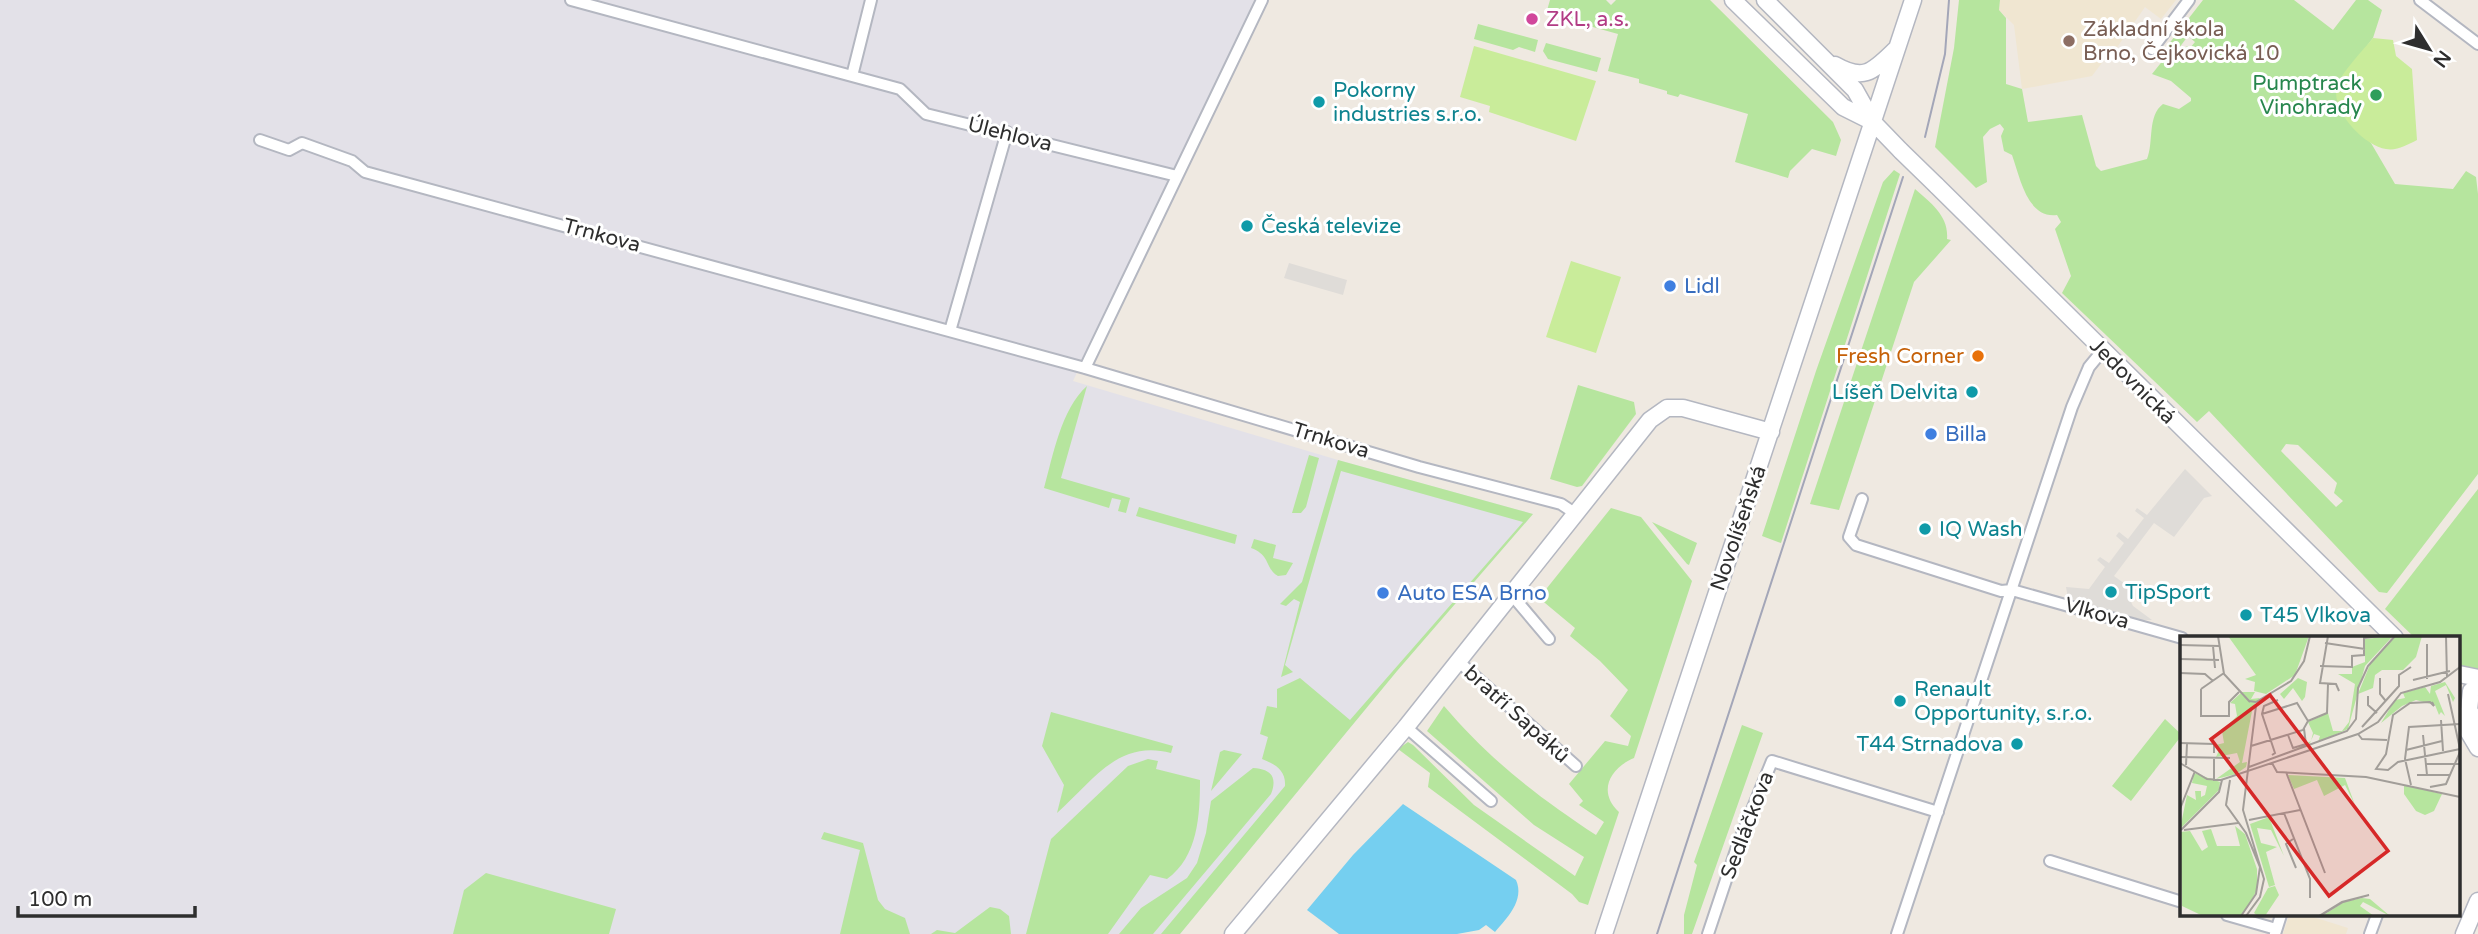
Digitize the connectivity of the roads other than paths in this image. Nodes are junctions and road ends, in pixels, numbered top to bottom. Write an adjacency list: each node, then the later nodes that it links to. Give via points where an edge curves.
1 (571, 0): 13 (street, Úlehlova)
2 (871, 0): 13 (street)
3 (1262, 0): 17 (street)
4 (1733, 0): 14 (street, Jedovnická, via 1843,107)
5 (1765, 0): 12 (street, Jedovnická)
6 (1913, 0): 10 (street, Novolíšeňská)
7 (2189, 0): 11 (street)
8 (2420, 0): 9 (street)
9 (2478, 44)
10 (1897, 47): 12 (street, via 1872,71 1860,74); 14 (street, Novolíšeňská)
11 (2152, 50)
12 (1822, 57): 14 (street, Jedovnická, via 1860,97)
13 (852, 76): 15 (street, Úlehlova, via 900,89 926,114)
14 (1872, 122): 19 (street, Jedovnická, bridge); 21 (street, Novolíšeňská)
15 (1007, 132): 17 (street, Úlehlova); 18 (street)
16 (260, 140): 18 (street, Trnkova, via 289,150 302,143 352,161 365,172)
17 (1177, 176): 20 (street)
18 (950, 331): 20 (street, Trnkova)
19 (2103, 350): 24 (street, via 2089,367 2074,402); 26 (street, Jedovnická)
20 (1085, 368): 23 (street, Trnkova, via 1560,504)
21 (1771, 432): 23 (street, via 1684,408 1667,408 1647,424); 46 (street, Novolíšeňská)
22 (1862, 499): 24 (street, via 1849,537 1856,545 1988,587)
23 (1576, 514): 25 (street)
24 (2012, 590): 27 (street, Vlkova); 38 (street)
25 (1511, 594): 28 (street); 29 (street)
26 (2393, 636)
27 (2180, 637)
28 (1549, 639)
29 (1458, 662): 34 (street); 36 (street, bratří Sapáků)
30 (2460, 674): 31 (street)
31 (2478, 678)
32 (2467, 699): 33 (street); 35 (street)
33 (2478, 725)
34 (1406, 727): 37 (street); 45 (street)
35 (2478, 748)
36 (1576, 766)
37 (1491, 801)
38 (1938, 812): 47 (street, Sedláčkova, via 1772,761); 48 (street)
39 (2050, 862): 40 (street)
40 (2180, 901)
41 (2478, 901): 50 (street)
42 (2230, 916): 44 (street)
43 (2377, 916): 49 (street)
44 (2275, 932)
45 (1233, 934)
46 (1604, 934)
47 (1708, 934)
48 (1897, 934)
49 (2370, 934)
50 (2464, 934)

